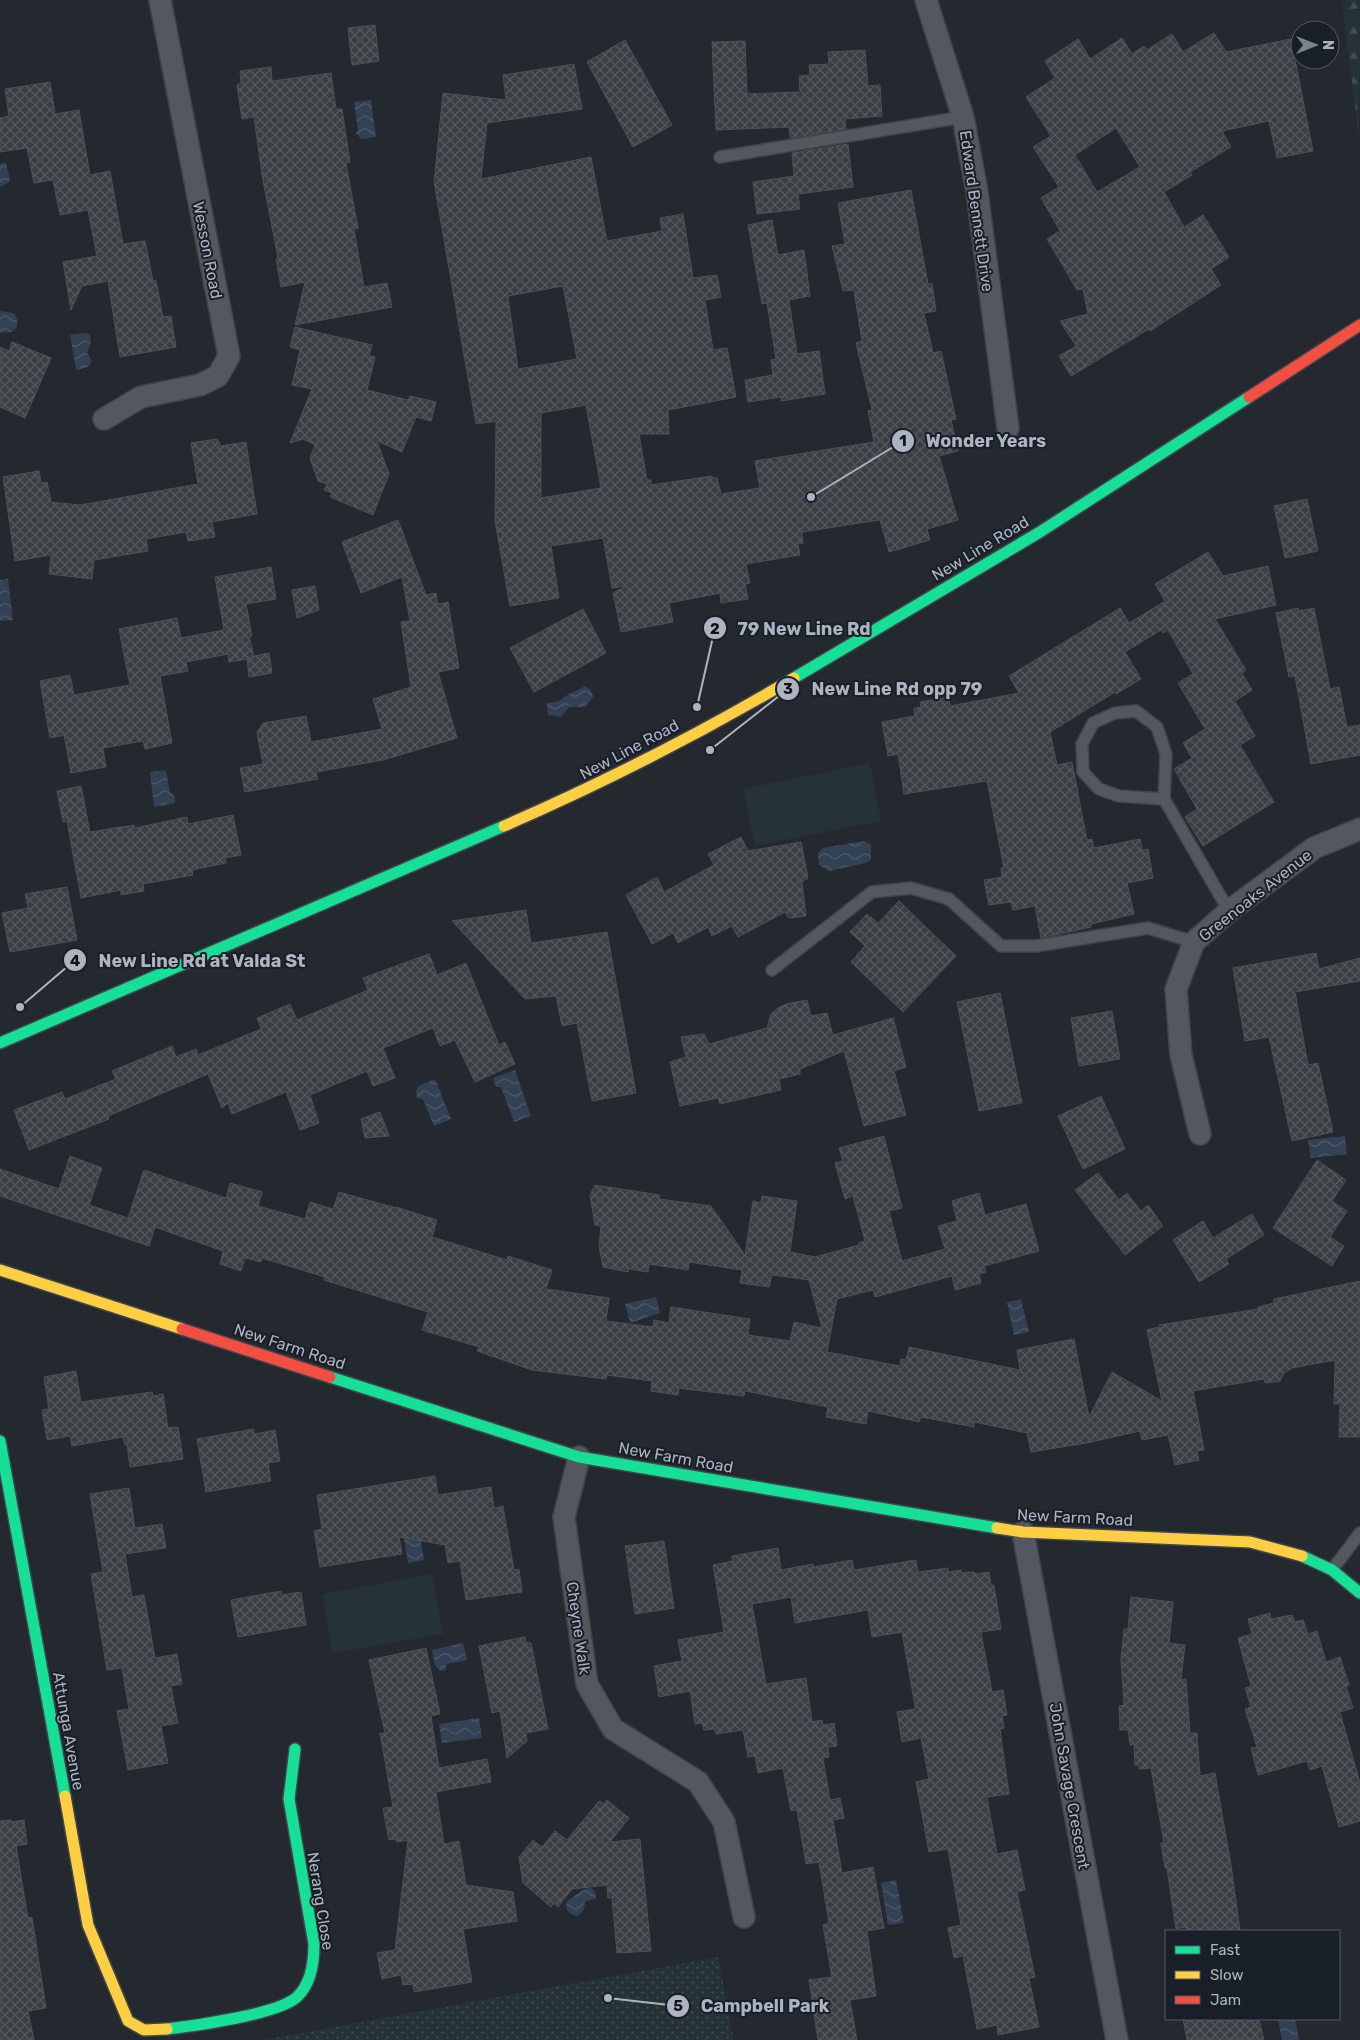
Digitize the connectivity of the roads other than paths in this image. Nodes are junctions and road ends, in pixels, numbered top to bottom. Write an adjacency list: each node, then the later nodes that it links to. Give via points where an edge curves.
1 (160, 0): 6 (street, Wesson Road, via 229,356 218,376 200,386 141,397)
2 (926, 0): 3 (street, Edward Bennett Drive)
3 (963, 117): 4 (lane); 7 (street, Edward Bennett Drive, via 977,192)
4 (720, 157)
5 (1360, 325): 13 (street, New Line Road, via 1040,532 742,707 576,795)
6 (104, 419)
7 (1008, 428)
8 (1164, 799): 8 (lane, via 1166,754 1157,727 1136,711 1115,713 1093,723 1082,744 1083,772 1099,789 1119,796); 10 (lane)
9 (1360, 829): 10 (street, Greenoaks Avenue, via 1314,848)
10 (1229, 910): 11 (street, Greenoaks Avenue)
11 (1194, 942): 12 (lane, via 1148,928 1036,946 1002,946 949,899 911,888 872,892); 14 (street, Greenoaks Avenue, via 1176,989 1180,1055)
12 (772, 970)
13 (0, 1043)
14 (1200, 1134)
15 (0, 1270): 17 (street, New Farm Road)
16 (0, 1442): 24 (street, Attunga Avenue, via 88,1925)
17 (579, 1457): 18 (street, New Farm Road); 23 (street, Cheyne Walk, via 564,1517 586,1684 613,1729 698,1782 724,1822)
18 (1023, 1532): 20 (street, New Farm Road, via 1250,1542 1295,1553); 25 (street, John Savage Crescent)
19 (1360, 1533): 20 (lane)
20 (1332, 1570): 21 (street, New Farm Road)
21 (1360, 1593)
22 (295, 1749): 24 (street, Nerang Close, via 289,1799 314,1944 308,1983 291,2002 271,2010 154,2031 136,2028)
23 (744, 1917)
24 (128, 2021)
25 (1116, 2040)

